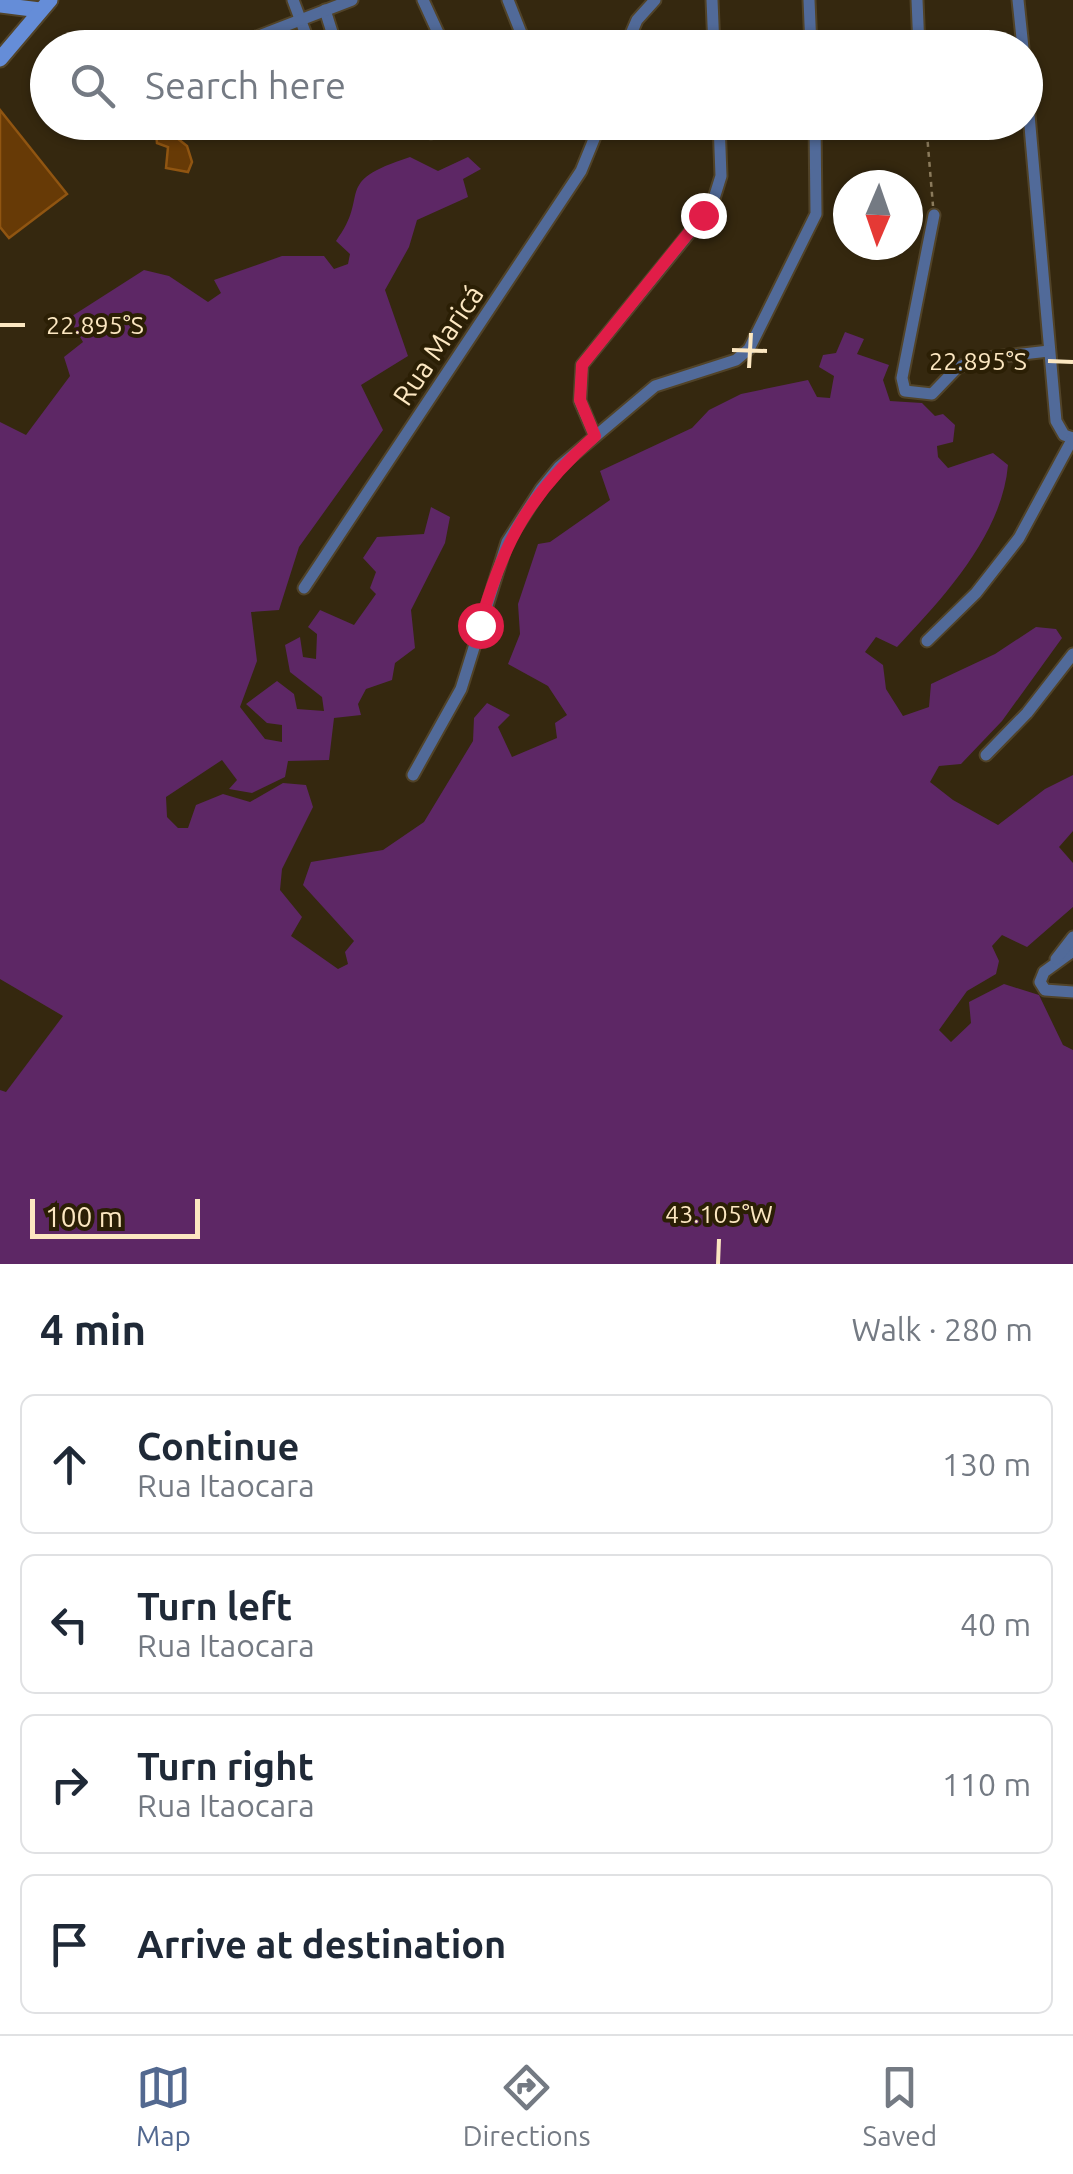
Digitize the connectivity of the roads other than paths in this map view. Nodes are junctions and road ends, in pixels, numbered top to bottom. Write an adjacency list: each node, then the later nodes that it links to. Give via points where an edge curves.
1 (293, 0): 13 (street)
2 (352, 0): 12 (street)
3 (423, 0): 17 (street)
4 (508, 0): 18 (street)
5 (655, 0): 19 (street)
6 (712, 0): 20 (street)
7 (809, 0): 21 (street)
8 (917, 0): 22 (street)
9 (1018, 0): 23 (street)
10 (0, 4): 11 (main road)
11 (45, 5): 24 (main road)
12 (325, 10): 13 (street); 16 (street)
13 (300, 19): 14 (street); 15 (street)
14 (273, 30)
15 (304, 30)
16 (331, 30)
17 (437, 30)
18 (520, 30)
19 (633, 30)
20 (713, 30)
21 (810, 30)
22 (918, 30)
23 (1020, 30)
24 (0, 59)
25 (594, 140): 33 (street, Rua Maricá, via 581,170)
26 (719, 140): 31 (street, via 721,176 712,206 582,365 580,400)
27 (815, 140): 31 (street, via 816,214 749,349 726,364 664,381)
28 (1031, 140): 30 (street)
29 (934, 216): 30 (street, via 902,378 905,391 932,394 976,359)
30 (1049, 350): 32 (street, via 1056,421)
31 (595, 436): 37 (street, via 559,467 507,542 462,689)
32 (1073, 438): 34 (street, via 1023,532 976,593)
33 (304, 588)
34 (927, 641)
35 (1073, 654): 36 (street)
36 (986, 755)
37 (413, 775)
38 (1073, 937): 40 (street)
39 (1073, 951): 40 (street)
40 (1051, 966): 41 (street, via 1040,978 1045,990)
41 (1073, 992)

